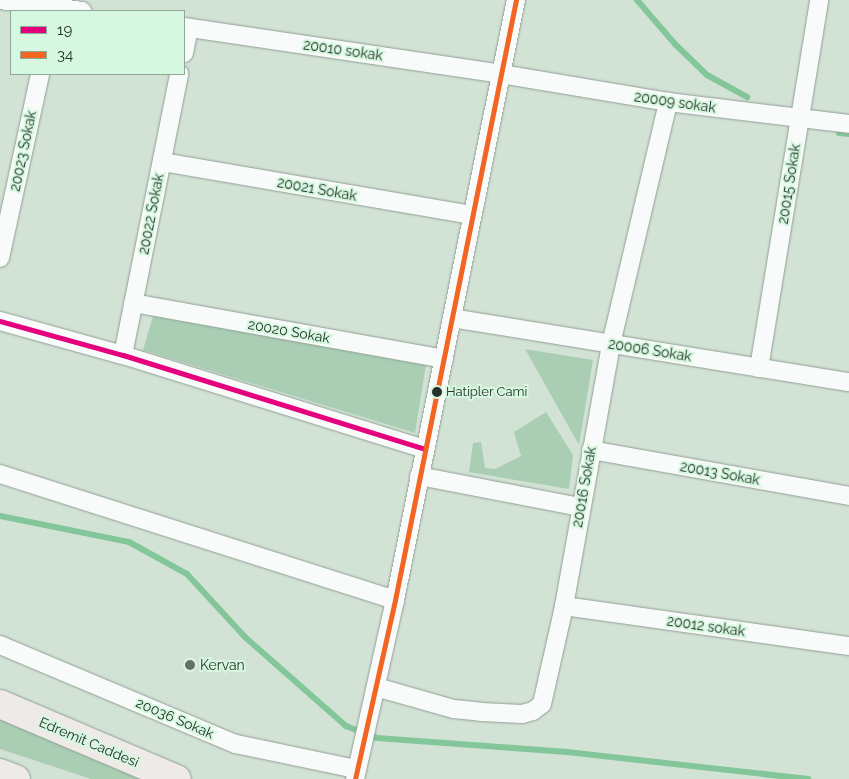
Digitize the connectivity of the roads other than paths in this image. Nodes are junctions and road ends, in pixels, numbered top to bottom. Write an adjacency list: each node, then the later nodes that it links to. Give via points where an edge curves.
1 (0, 0): 4 (street)
2 (516, 0): 8 (street)
3 (819, 0): 12 (street, 20015 Sokak)
4 (54, 6): 5 (street)
5 (76, 10)
6 (186, 27): 7 (street); 8 (street, 20010 sokak)
7 (185, 40)
8 (501, 74): 11 (street, 20009 sokak); 16 (street)
9 (40, 75): 15 (street, 20023 Sokak)
10 (180, 75): 14 (street, 20022 Sokak)
11 (668, 102): 12 (street, 20009 sokak); 21 (street, 20016 Sokak)
12 (800, 117): 13 (street, 20009 sokak); 24 (street, 20015 Sokak)
13 (849, 124)
14 (162, 162): 16 (street, 20021 Sokak); 18 (street, 20022 Sokak)
15 (6, 202): 17 (street, 20023 Sokak)
16 (473, 215): 19 (street)
17 (0, 258)
18 (133, 303): 22 (street, 20022 Sokak); 23 (street, 20020 Sokak)
19 (452, 318): 21 (street, 20006 Sokak); 23 (street)
20 (0, 321): 22 (street)
21 (611, 344): 24 (street, 20006 Sokak); 27 (street, 20016 Sokak)
22 (123, 355): 26 (street)
23 (444, 359): 26 (street)
24 (760, 368): 25 (street, 20006 Sokak)
25 (849, 382)
26 (425, 450): 29 (street)
27 (591, 450): 30 (street, 20013 Sokak); 31 (street, 20016 Sokak)
28 (0, 474): 32 (street)
29 (419, 476): 31 (street); 32 (street)
30 (849, 496)
31 (580, 507): 33 (street, 20016 Sokak)
32 (395, 600): 36 (street)
33 (564, 606): 35 (street, 20012 sokak); 36 (street, 20016 Sokak, via 542,704 533,711 508,714 454,709)
34 (0, 645): 38 (street, 20036 Sokak, via 236,744)
35 (849, 646)
36 (376, 687): 38 (street)
37 (0, 704): 41 (highway, Edremit Caddesi)
38 (356, 769)
39 (0, 773): 40 (highway)
40 (16, 779)
41 (177, 779)

